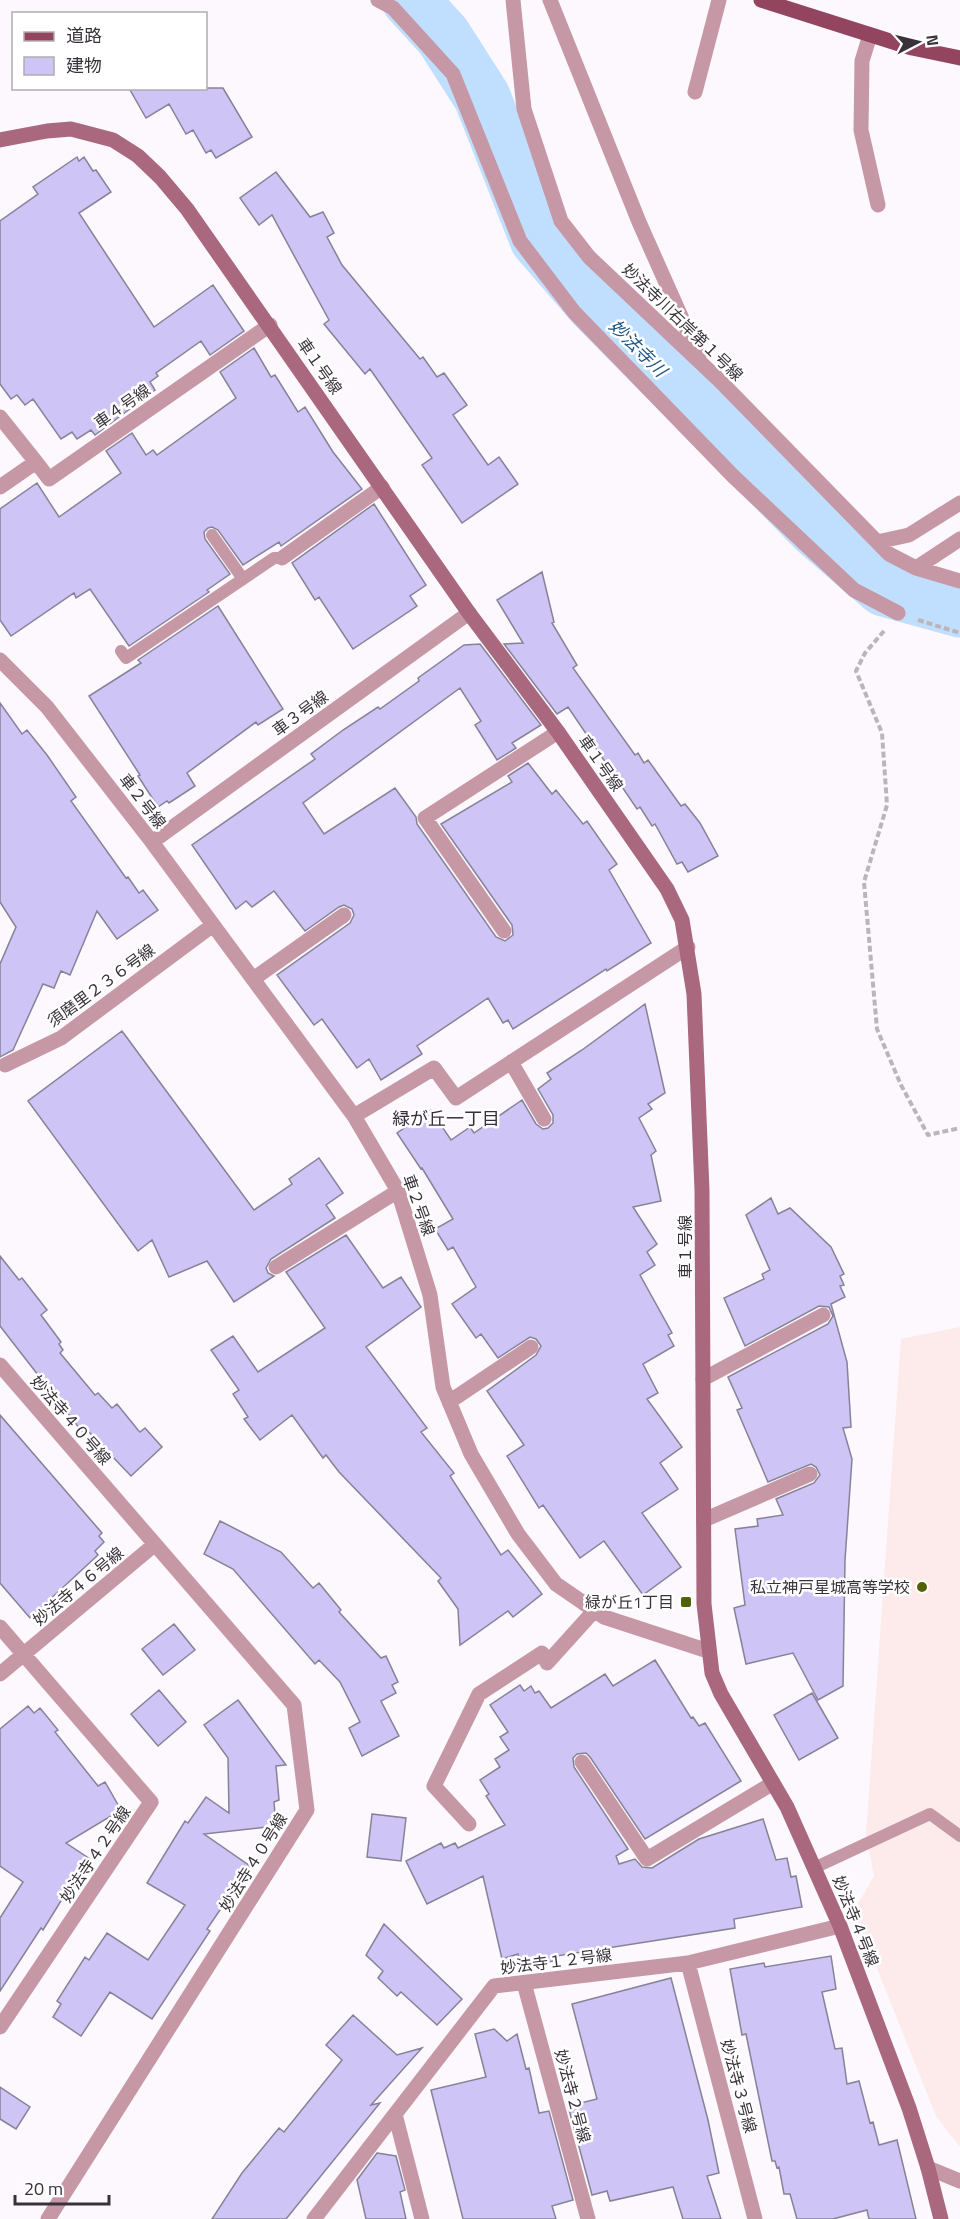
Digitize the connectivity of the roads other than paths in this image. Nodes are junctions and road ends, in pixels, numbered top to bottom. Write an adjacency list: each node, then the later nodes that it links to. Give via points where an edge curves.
1 (378, 0): 26 (street, via 393,8 453,74 520,241 574,312 733,476 854,590)
2 (513, 0): 12 (street, 妙法寺川右岸第１号線, via 524,109 561,221 590,257)
3 (550, 0): 12 (street, via 639,222)
4 (719, 0): 8 (street)
5 (761, 0): 6 (main road)
6 (870, 34): 7 (main road); 10 (street, via 862,62 861,130)
7 (960, 58)
8 (695, 92)
9 (0, 140): 11 (street, 車１号線, via 71,129 113,140 138,156 187,209)
10 (878, 205)
11 (270, 325): 14 (street, 車４号線, via 49,479); 16 (street, 車１号線)
12 (703, 364): 20 (street, 妙法寺川右岸第１号線)
13 (0, 417): 14 (street)
14 (36, 462): 15 (street)
15 (0, 487)
16 (382, 487): 21 (street); 25 (street, 車１号線)
17 (960, 503): 20 (street, via 909,535)
18 (212, 535): 23 (lane)
19 (960, 539): 22 (street)
20 (877, 542): 22 (street, 妙法寺川右岸第１号線, via 889,554)
21 (282, 558): 23 (lane, via 274,558)
22 (916, 568): 24 (street, 妙法寺川右岸第１号線)
23 (243, 579): 27 (lane, via 126,658)
24 (960, 581)
25 (469, 613): 29 (street, 車１号線); 30 (street, 車３号線)
26 (898, 613)
27 (121, 651)
28 (0, 660): 30 (street, 車２号線, via 47,707)
29 (558, 732): 33 (street, via 425,819); 34 (street, 車１号線, via 666,889 682,920)
30 (152, 842): 32 (street, 車２号線)
31 (344, 915): 35 (street)
32 (213, 925): 35 (street, 車２号線); 37 (street, 須磨里２３６号線, via 61,1038)
33 (504, 932)
34 (688, 947): 36 (street); 45 (street, 車１号線, via 694,994 702,1190)
35 (253, 979): 38 (street, 車２号線)
36 (511, 1062): 38 (street, via 456,1098 434,1068); 39 (street)
37 (5, 1065)
38 (354, 1116): 40 (street, 車２号線)
39 (544, 1119)
40 (398, 1191): 41 (street); 46 (street, 車２号線, via 430,1295 442,1387)
41 (276, 1267)
42 (823, 1315): 45 (street)
43 (531, 1347): 46 (street)
44 (0, 1365): 49 (street, 妙法寺４０号線)
45 (703, 1379): 48 (street, 車１号線)
46 (449, 1402): 50 (street, 車２号線, via 471,1454 518,1534 556,1584)
47 (810, 1474): 48 (street)
48 (704, 1520): 52 (street, 車１号線)
49 (154, 1545): 53 (street, 妙法寺４６号線); 67 (street, 妙法寺４０号線, via 294,1706 307,1810)
50 (594, 1611): 52 (street, 車２号線); 57 (street, via 547,1663 542,1653 479,1694 434,1786)
51 (0, 1627): 53 (street, 妙法寺４２号線)
52 (708, 1651): 56 (street, 妙法寺４号線, via 721,1694)
53 (24, 1655): 54 (street, 妙法寺４６号線); 63 (street, 妙法寺４２号線, via 151,1802)
54 (0, 1674)
55 (582, 1762): 56 (street, via 647,1858)
56 (773, 1783): 59 (street, 妙法寺４号線)
57 (469, 1824)
58 (960, 1836): 59 (lane, via 930,1814)
59 (814, 1868): 60 (street, 妙法寺４号線)
60 (840, 1926): 61 (street, 妙法寺１２号線); 65 (street, 妙法寺４号線)
61 (688, 1962): 62 (street, 妙法寺１２号線); 71 (street, 妙法寺３号線)
62 (524, 1983): 64 (street, 妙法寺１２号線, via 494,1986); 70 (street, 妙法寺２号線)
63 (0, 2027)
64 (395, 2114): 68 (street, 妙法寺１２号線); 69 (street)
65 (928, 2168): 66 (street); 72 (street, 妙法寺４号線)
66 (960, 2181)
67 (48, 2219)
68 (314, 2219)
69 (422, 2219)
70 (588, 2219)
71 (754, 2219)
72 (941, 2219)

